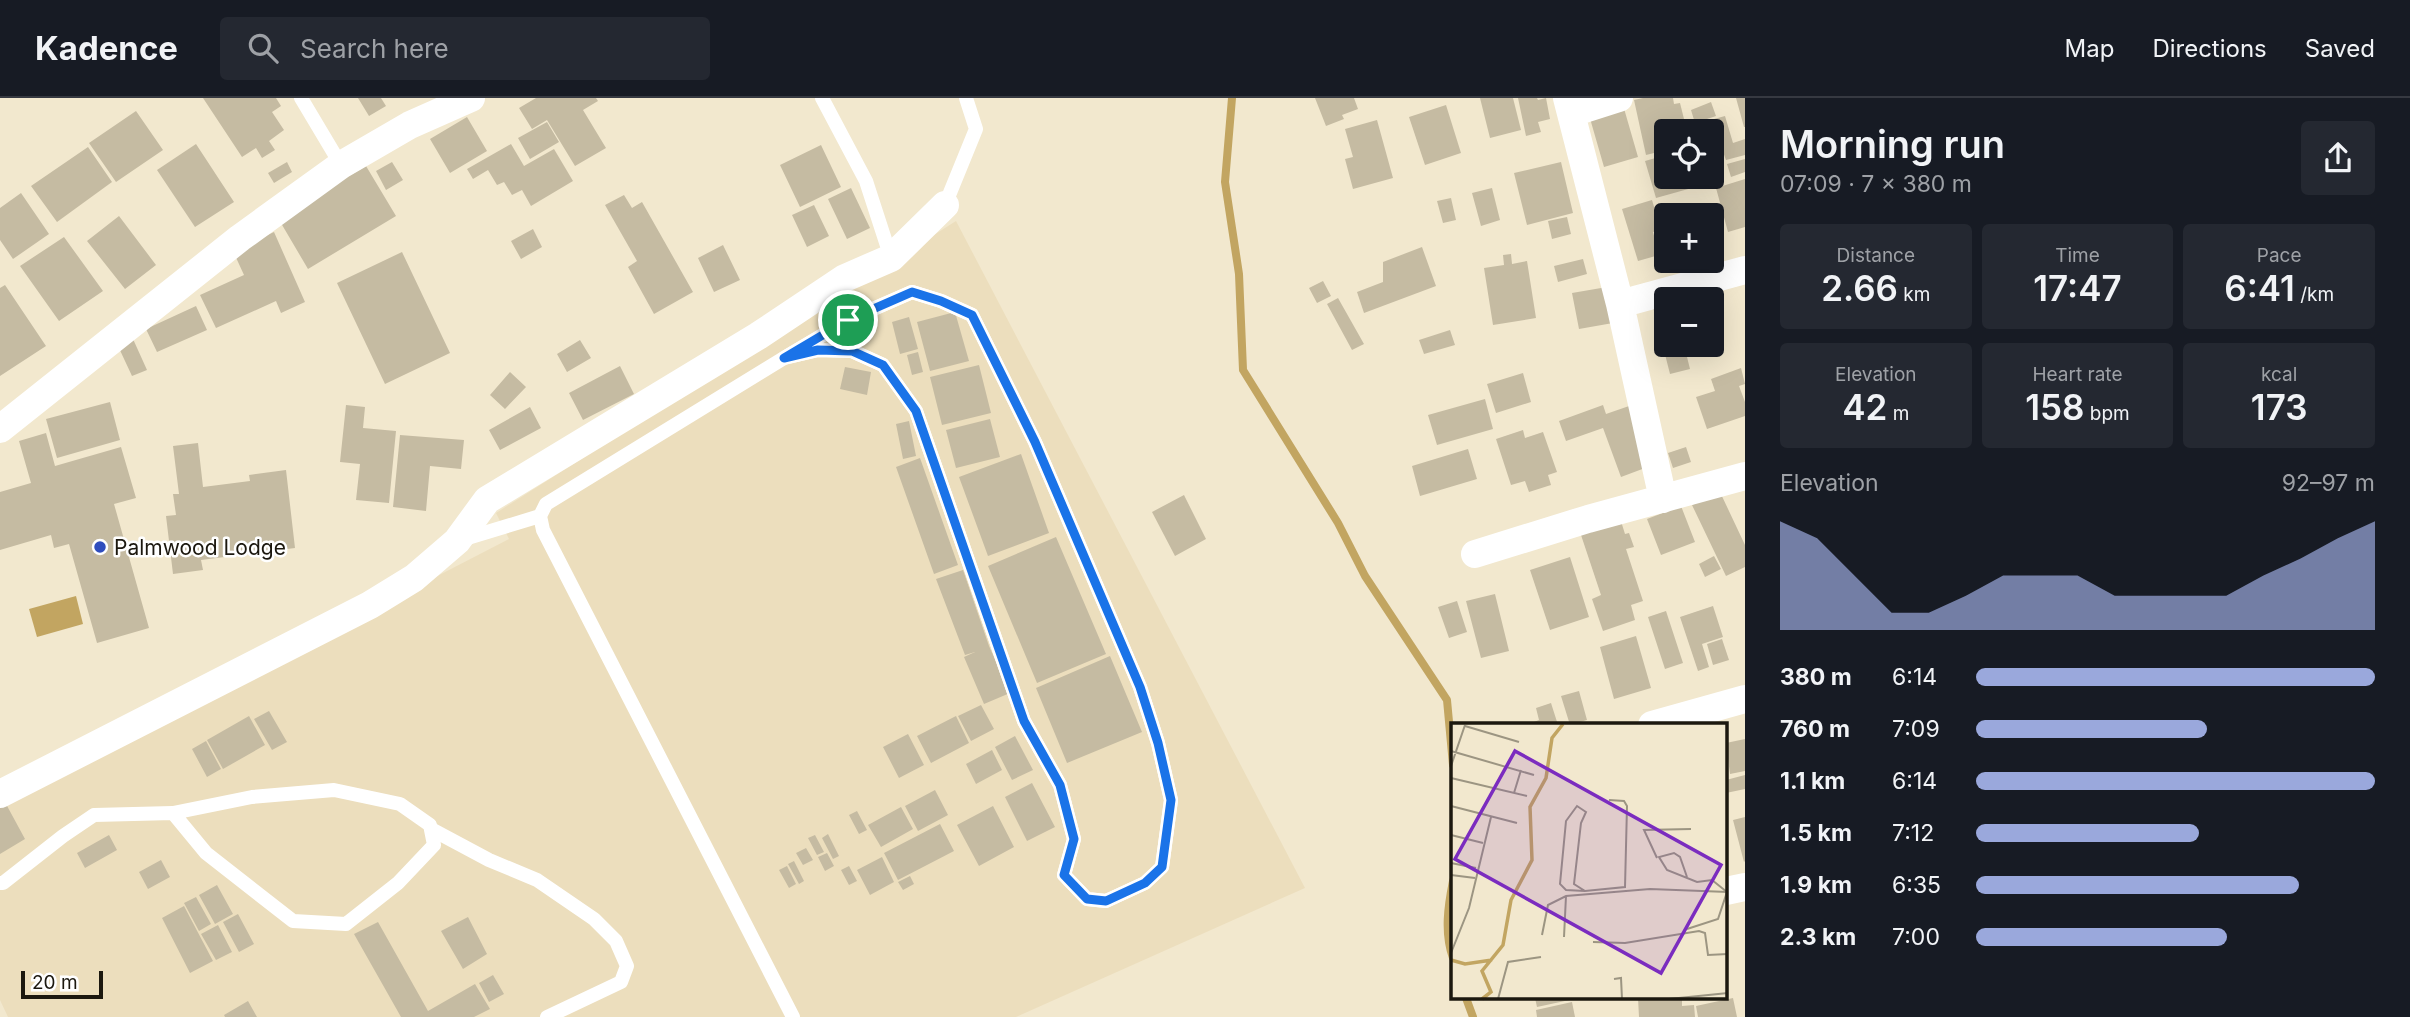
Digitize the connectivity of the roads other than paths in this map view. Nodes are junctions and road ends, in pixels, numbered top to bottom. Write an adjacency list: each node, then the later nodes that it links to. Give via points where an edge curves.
1 (300, 98): 7 (lane)
2 (471, 98): 7 (street, via 410,125)
3 (822, 98): 9 (lane, via 866,181)
4 (966, 98): 8 (lane, via 976,130)
5 (1619, 98): 6 (street)
6 (1570, 105): 11 (street)
7 (341, 165): 13 (street, via 240,238)
8 (945, 205): 9 (street)
9 (891, 258): 17 (street, via 845,278 758,336 486,500)
10 (1745, 270): 11 (street)
11 (1620, 304): 15 (street)
12 (784, 358): 12 (lane, via 848,320 912,292 972,315 1046,467 1140,687 1158,743 1171,800 1162,867 1145,883 1106,901 1087,899 1064,875 1074,839 1060,785 1024,721 916,411 883,365 852,351 818,350); 16 (lane, via 546,504)
13 (0, 429)
14 (1745, 476): 15 (street)
15 (1662, 499): 18 (street)
16 (540, 516): 17 (lane); 26 (lane, via 543,530)
17 (457, 541): 21 (street, via 414,578 370,605)
18 (1475, 554)
19 (1745, 699): 20 (street)
20 (1659, 723)
21 (0, 794)
22 (173, 813): 23 (lane, via 252,797 334,790 400,804); 23 (lane, via 206,853 293,921 346,924 398,883 434,845); 24 (lane, via 94,815)
23 (431, 829): 25 (lane, via 537,880 594,919 616,941 627,966 621,982)
24 (0, 883)
25 (547, 1017)
26 (793, 1017)

